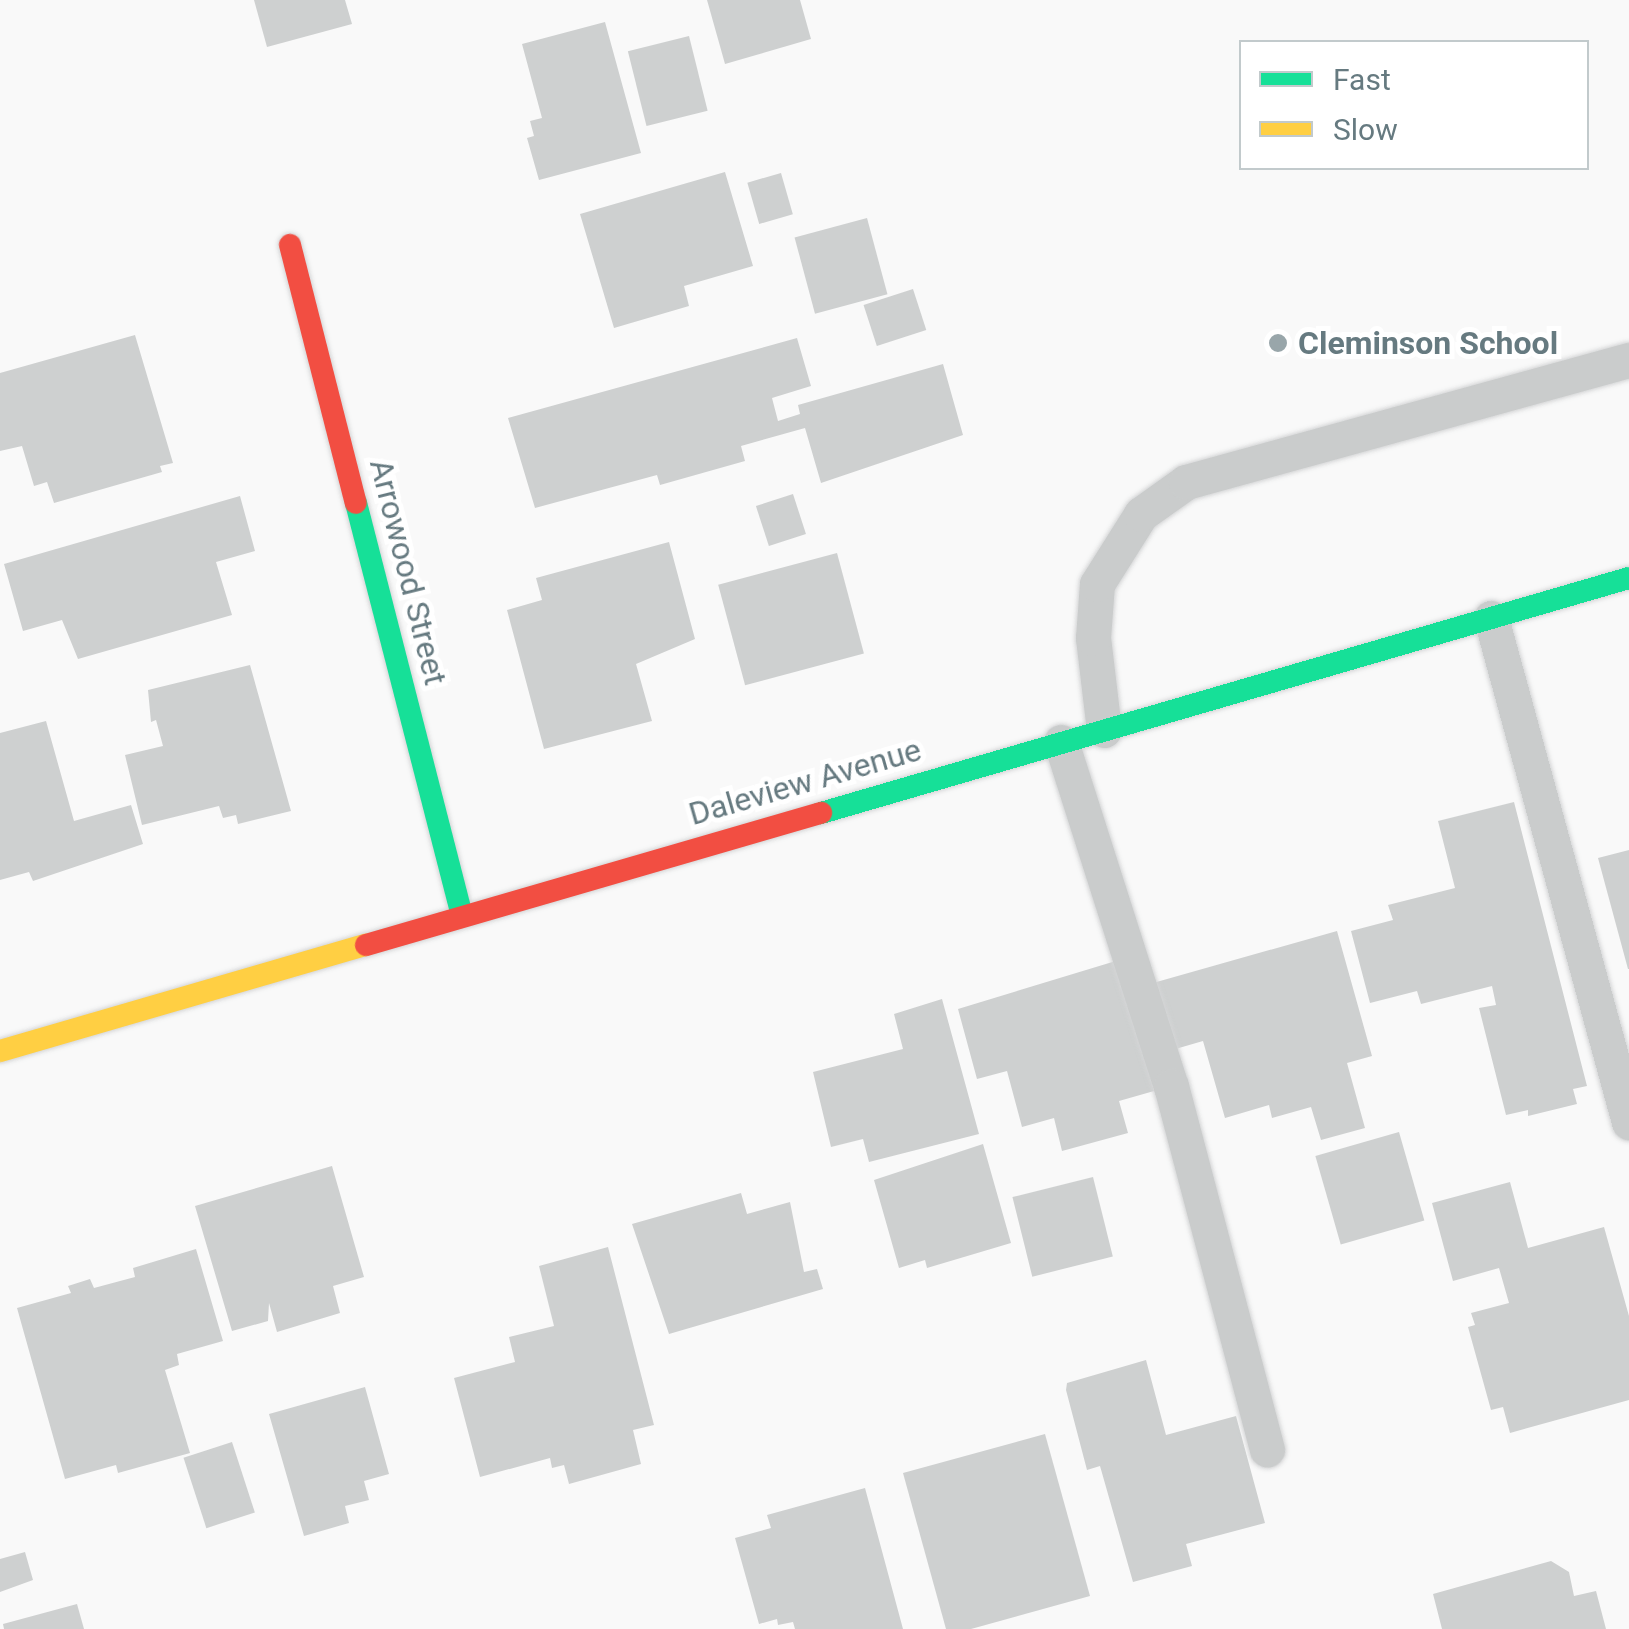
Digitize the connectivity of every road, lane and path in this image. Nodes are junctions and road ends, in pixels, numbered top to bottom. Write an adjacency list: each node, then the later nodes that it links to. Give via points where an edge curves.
1 (290, 245): 7 (street, Arrowood Street)
2 (1629, 360): 5 (lane, via 1186,482 1156,503 1141,514 1098,584 1093,638)
3 (1629, 578): 4 (street, Daleview Avenue)
4 (1490, 618): 5 (street, Daleview Avenue); 9 (lane)
5 (1104, 730): 6 (street, Daleview Avenue)
6 (1061, 742): 7 (street, Daleview Avenue); 10 (lane, via 1171,1086)
7 (462, 915): 8 (street, Daleview Avenue)
8 (0, 1051)
9 (1629, 1122)
10 (1267, 1450)

